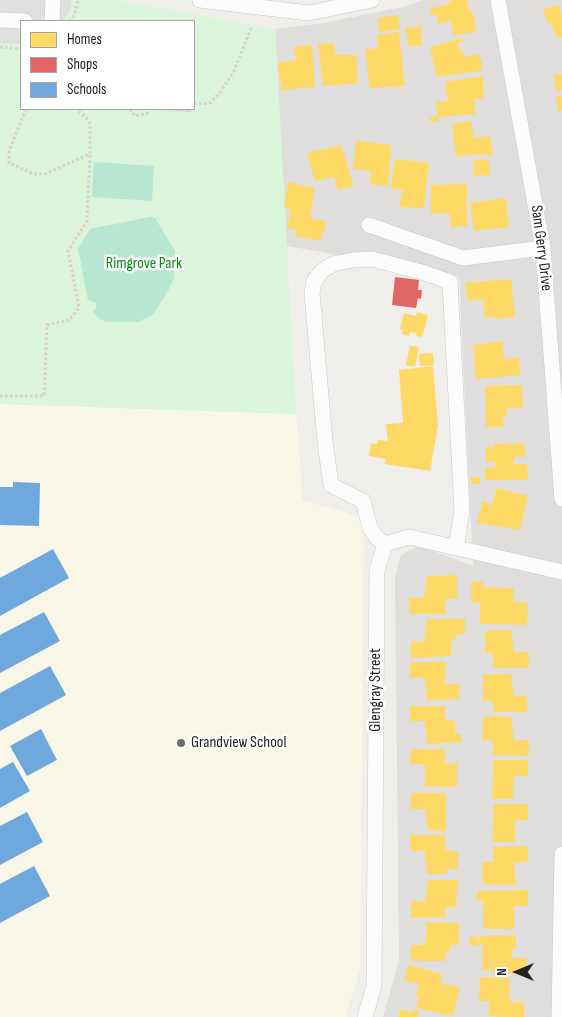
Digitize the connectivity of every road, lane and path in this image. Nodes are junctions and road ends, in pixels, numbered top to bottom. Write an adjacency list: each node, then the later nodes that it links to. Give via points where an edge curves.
1 (52, 0): 7 (street)
2 (78, 0): 8 (path)
3 (200, 0): 4 (street, via 309,13)
4 (372, 0)
5 (498, 0): 20 (street, Sam Gerry Drive)
6 (0, 20): 9 (street)
7 (52, 20)
8 (70, 20)
9 (20, 21)
10 (252, 26): 13 (path, via 234,71 221,91 210,102)
11 (0, 48): 12 (path)
12 (20, 49)
13 (195, 104)
14 (26, 110): 18 (path, via 9,151 8,163 34,174 45,174)
15 (78, 110): 18 (path, via 90,124)
16 (131, 110): 17 (path, via 134,116)
17 (149, 113)
18 (90, 154): 21 (path, via 87,221 68,251 79,308 69,320 47,325 44,396)
19 (369, 225): 20 (street, via 463,258)
20 (543, 248): 22 (street, Sam Gerry Drive)
21 (0, 396)
22 (562, 500)
23 (385, 544): 24 (street, via 409,537); 24 (street, via 370,528 363,501 331,485 325,442 312,293 314,281 322,271 333,264 353,260 372,259 450,282 462,510); 27 (street, Glengray Street, via 377,570 374,986)
24 (456, 548): 25 (street)
25 (562, 572)
26 (562, 854): 28 (street)
27 (366, 1017)
28 (559, 1017)

